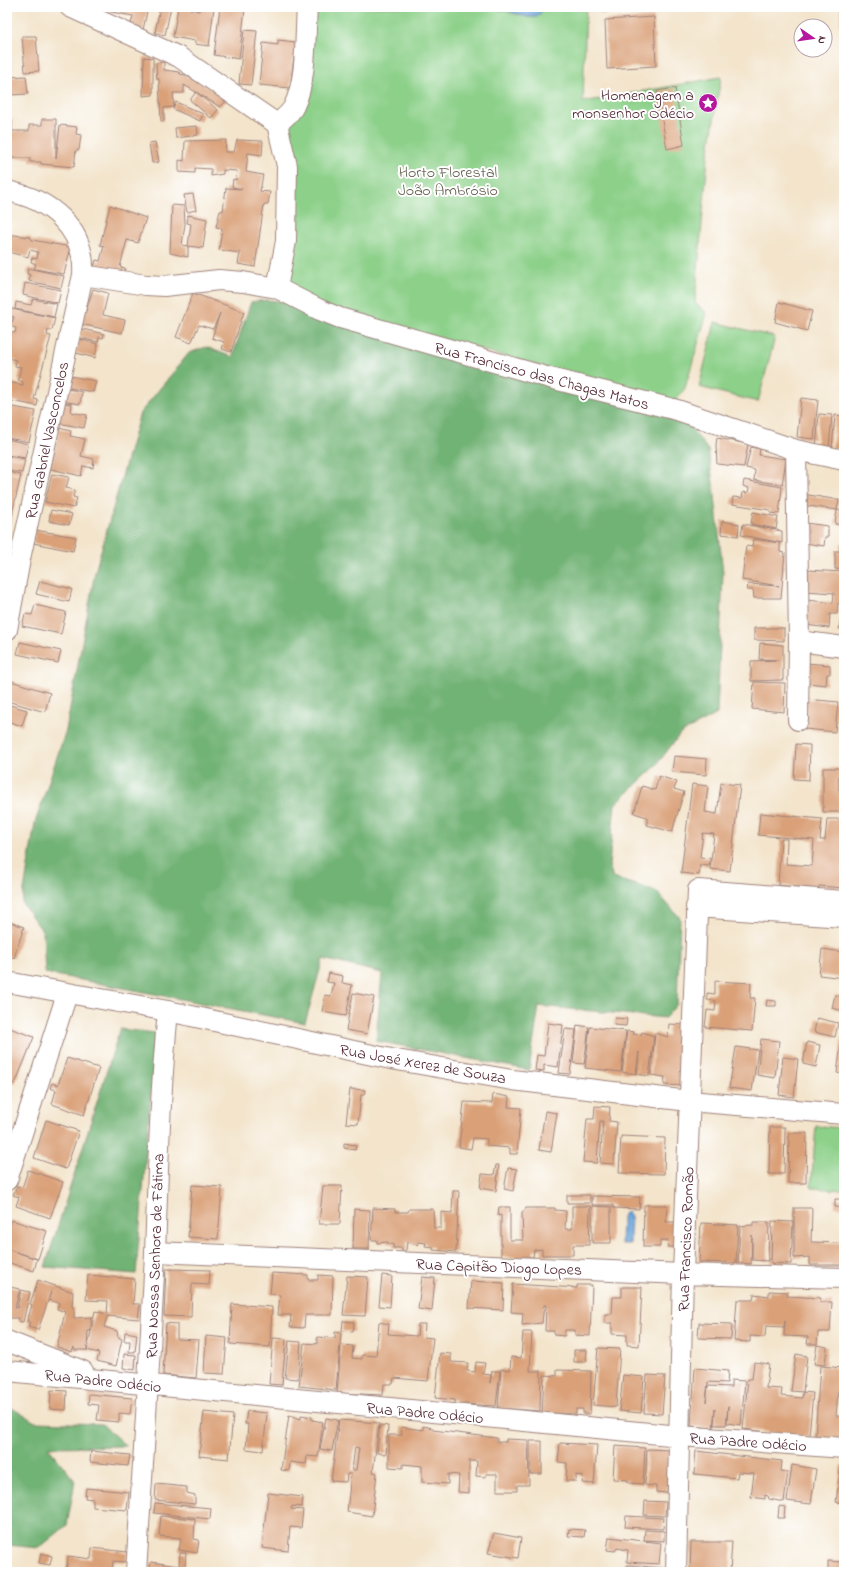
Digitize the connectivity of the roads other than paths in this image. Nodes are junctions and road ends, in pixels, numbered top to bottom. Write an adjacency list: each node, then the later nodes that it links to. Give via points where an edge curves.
1 (70, 7): 3 (street, via 179,57)
2 (307, 7): 3 (street, via 299,91 294,108)
3 (277, 124): 6 (street, via 287,166 286,241)
4 (7, 191): 5 (street, Rua Gabriel Vasconcelos, via 20,193 45,205 67,222 80,243 84,261)
5 (83, 275): 6 (street, Rua Francisco das Chagas Matos, via 152,286 219,280); 9 (street, Rua Gabriel Vasconcelos)
6 (277, 288): 7 (street, Rua Francisco das Chagas Matos, via 340,318 550,378 677,410)
7 (796, 450): 8 (street, Rua Francisco das Chagas Matos); 11 (street)
8 (844, 460)
9 (14, 553): 10 (street, Rua Gabriel Vasconcelos)
10 (7, 630)
11 (799, 641): 12 (street); 13 (street)
12 (844, 646)
13 (798, 720)
14 (844, 901): 15 (street)
15 (780, 903): 16 (street); 20 (street, Rua Francisco Romão, via 698,890)
16 (844, 917)
17 (7, 982): 18 (street, Rua José Xerez de Souza)
18 (67, 994): 19 (street, Rua José Xerez de Souza); 22 (street)
19 (168, 1011): 20 (street, Rua José Xerez de Souza, via 391,1059 512,1080); 23 (street, Rua Nossa Senhora de Fátima)
20 (690, 1100): 21 (street, Rua José Xerez de Souza); 24 (street, Rua Francisco Romão)
21 (844, 1114)
22 (7, 1180)
23 (155, 1252): 24 (street, Rua Capitão Diogo Lopes); 29 (street, Rua Nossa Senhora de Fátima)
24 (684, 1274): 25 (street, Rua Capitão Diogo Lopes); 30 (street, Rua Francisco Romão)
25 (844, 1278)
26 (7, 1341): 28 (street)
27 (7, 1371): 28 (street, Rua Padre Odécio)
28 (104, 1379): 29 (street, Rua Padre Odécio)
29 (148, 1385): 30 (street, Rua Padre Odécio); 32 (street, Rua Nossa Senhora de Fátima)
30 (680, 1436): 31 (street, Rua Padre Odécio); 33 (street, Rua Francisco Romão)
31 (844, 1448)
32 (136, 1572)
33 (676, 1572)

